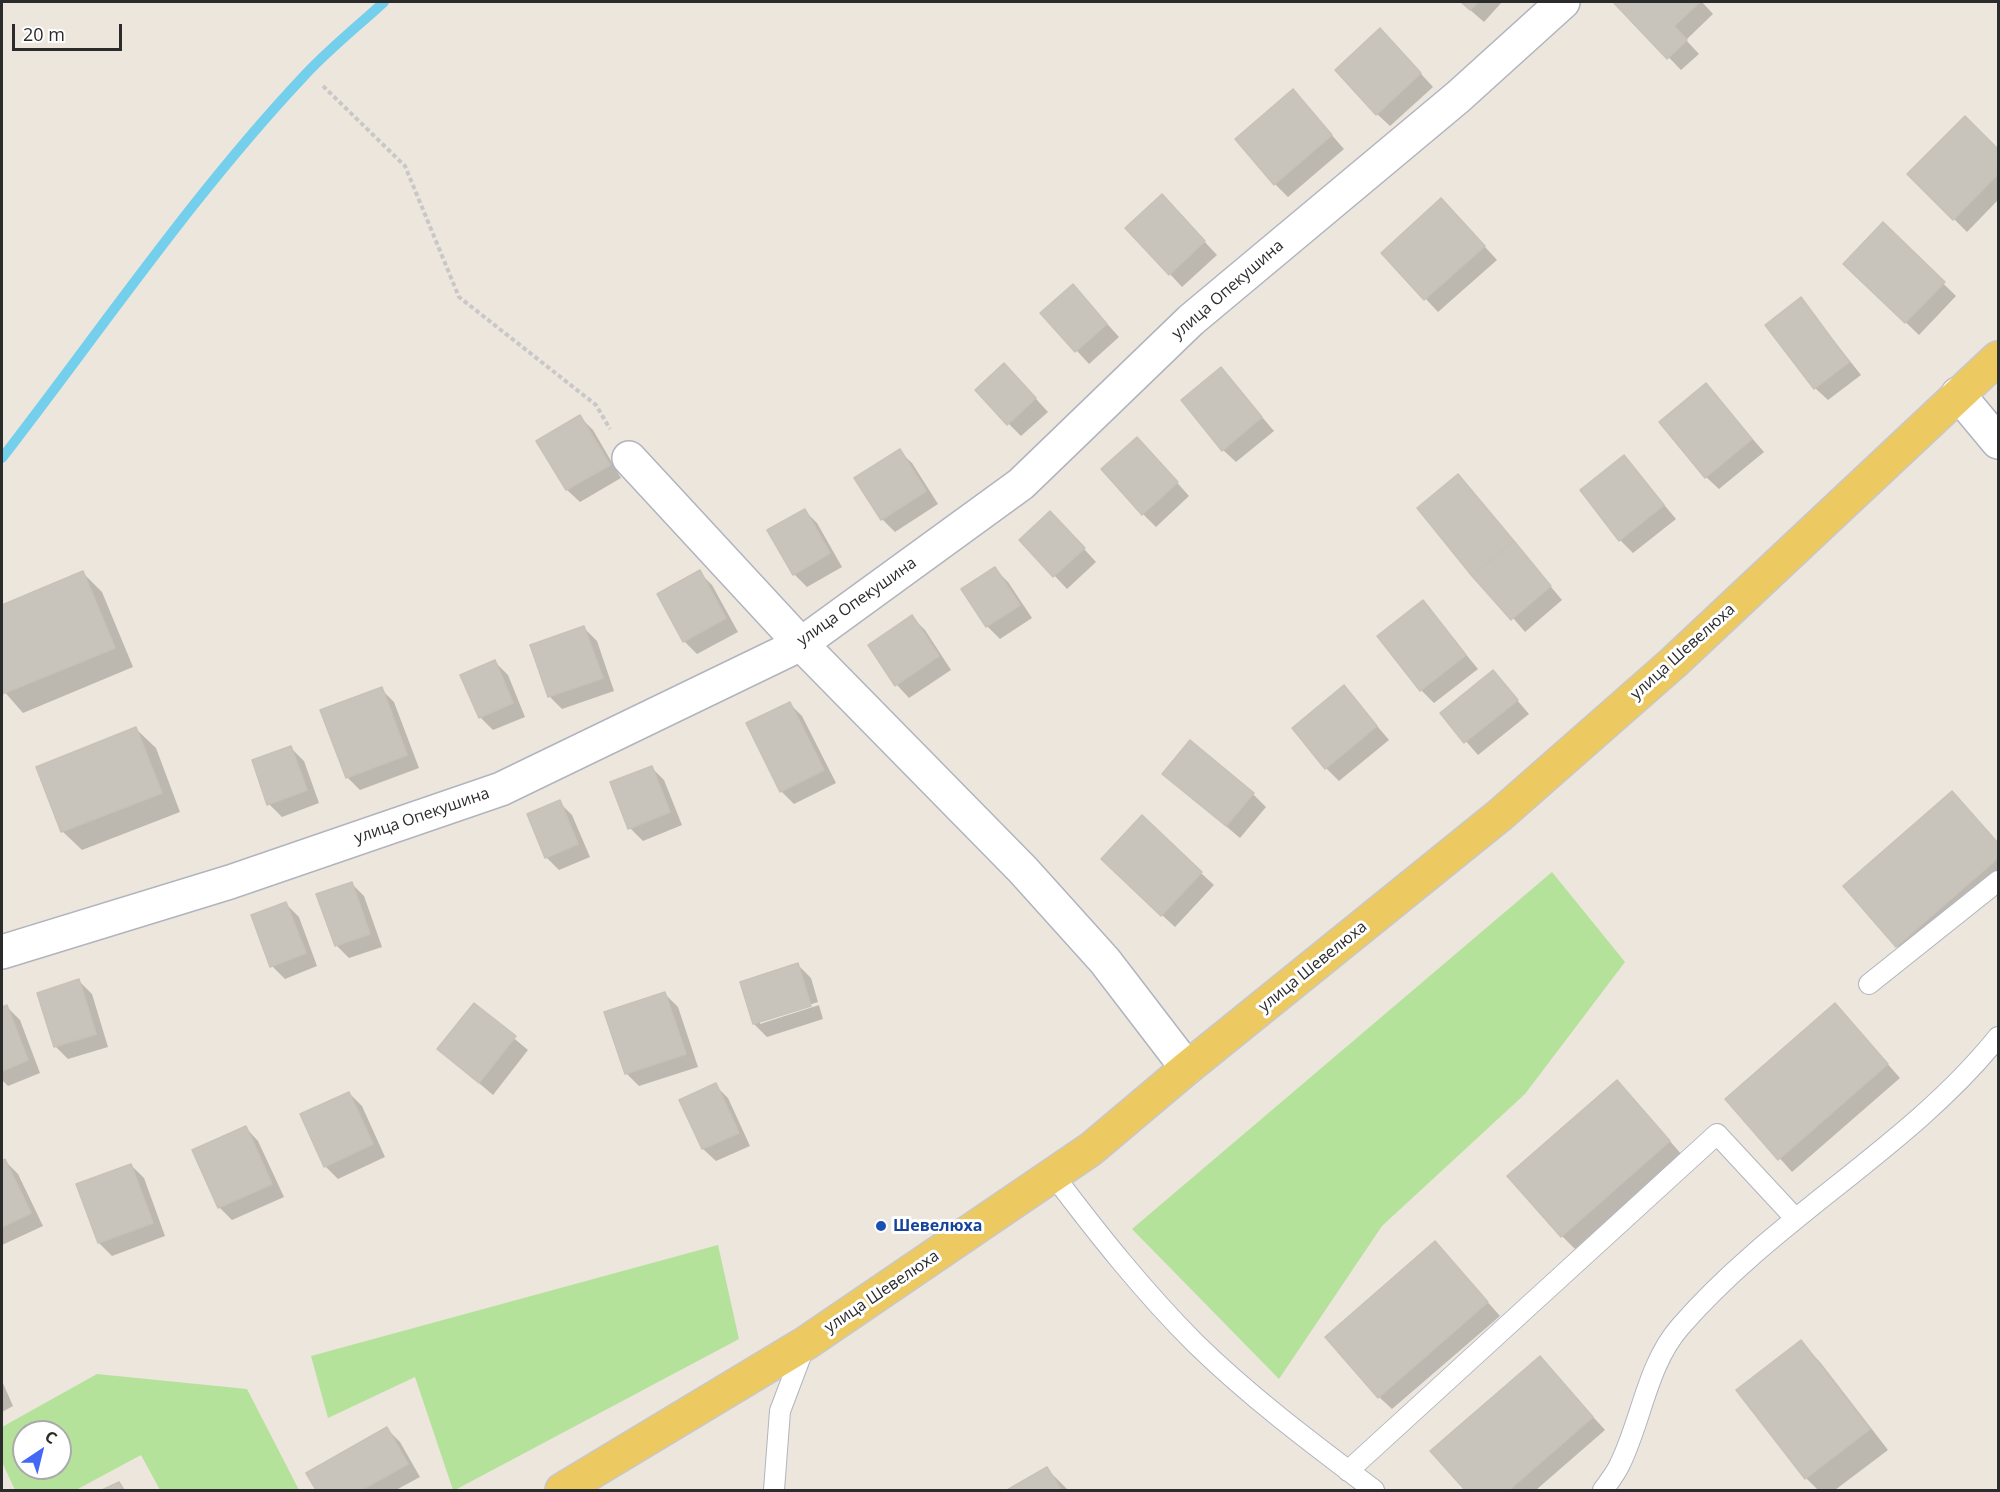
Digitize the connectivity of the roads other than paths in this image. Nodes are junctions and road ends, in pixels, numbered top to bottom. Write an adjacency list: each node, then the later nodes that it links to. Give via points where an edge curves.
1 (1563, 2): 6 (street, улица Опекушина, via 1458,97 1191,320 1021,484)
2 (1998, 358): 3 (main road, улица Шевелюха)
3 (1958, 394): 4 (street); 11 (main road, улица Шевелюха, via 1672,663 1500,815)
4 (1998, 442)
5 (629, 458): 6 (street)
6 (801, 644): 8 (street, улица Опекушина, via 501,789 230,882); 11 (street, via 1023,870 1105,962)
7 (1998, 881): 9 (lane)
8 (2, 952)
9 (1869, 984)
10 (1998, 1037): 13 (lane, via 1951,1090)
11 (1187, 1068): 12 (main road, улица Шевелюха)
12 (1054, 1176): 14 (main road, улица Шевелюха); 15 (lane, via 1137,1281 1196,1343)
13 (1795, 1218): 15 (lane, via 1717,1134); 19 (lane, via 1680,1326 1664,1348 1620,1464)
14 (806, 1343): 16 (main road, улица Шевелюха); 17 (lane, via 780,1411)
15 (1348, 1471): 18 (lane)
16 (562, 1491)
17 (774, 1491)
18 (1374, 1491)
19 (1603, 1491)

